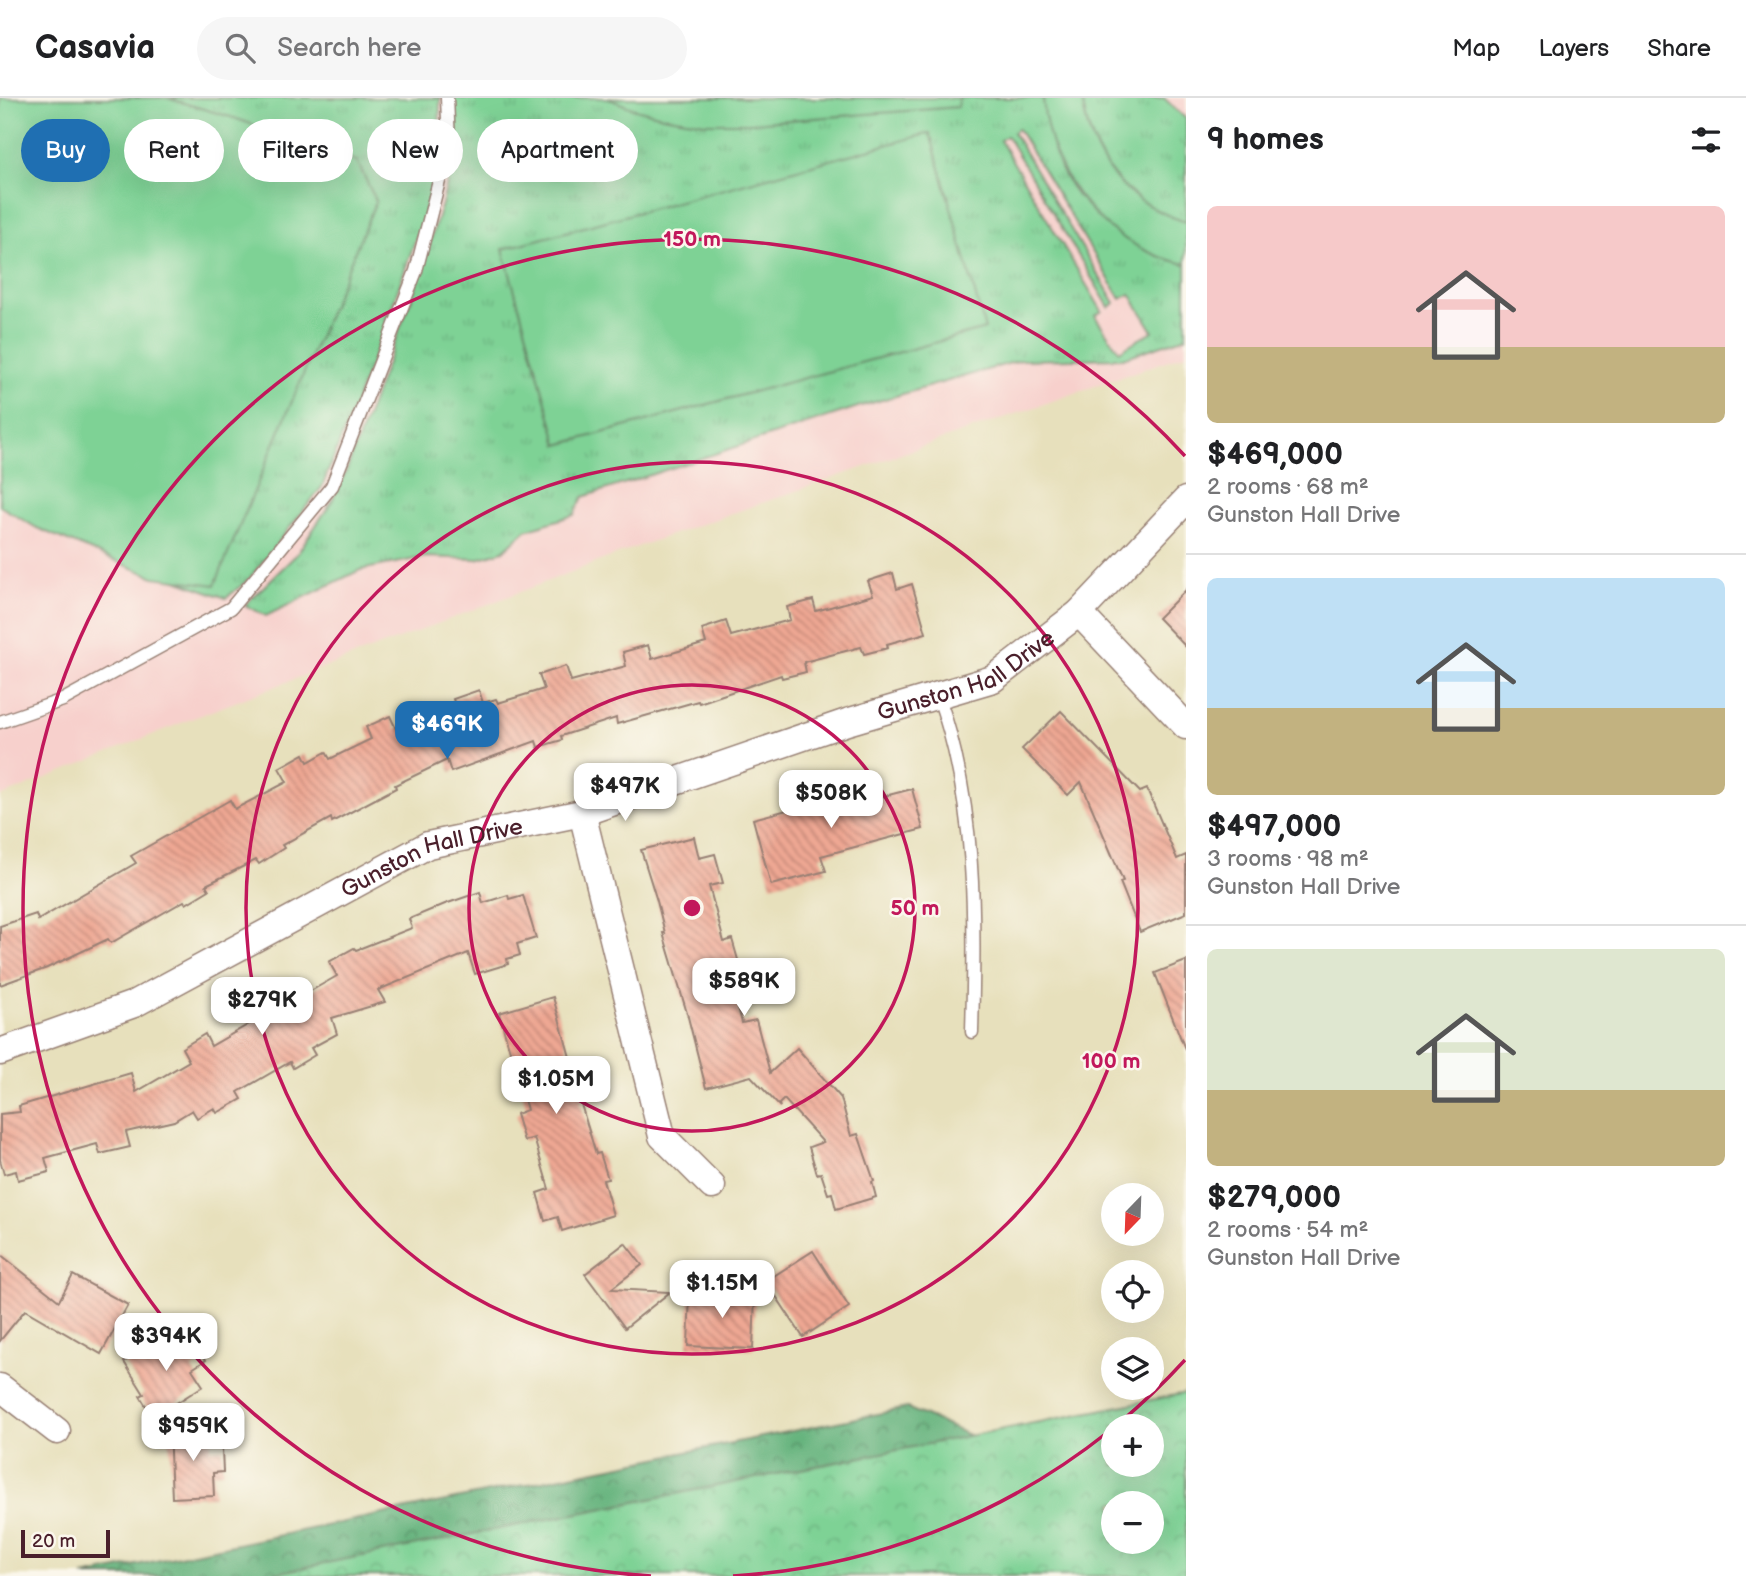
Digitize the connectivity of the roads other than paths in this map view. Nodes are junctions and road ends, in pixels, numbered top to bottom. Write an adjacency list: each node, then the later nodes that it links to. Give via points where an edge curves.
1 (447, 98): 5 (lane, via 449,142 416,271 332,486 231,608 63,700)
2 (1186, 499): 3 (street, Gunston Hall Drive)
3 (1079, 613): 4 (street, Gunston Hall Drive, via 993,678); 6 (street)
4 (938, 695): 7 (street, Gunston Hall Drive); 8 (lane, via 953,737 968,826)
5 (0, 722)
6 (1186, 726)
7 (582, 813): 9 (street, Gunston Hall Drive, via 428,845 134,1004); 10 (street, via 662,1136)
8 (972, 1032)
9 (0, 1052)
10 (712, 1186)
11 (0, 1387): 12 (street)
12 (57, 1431)

